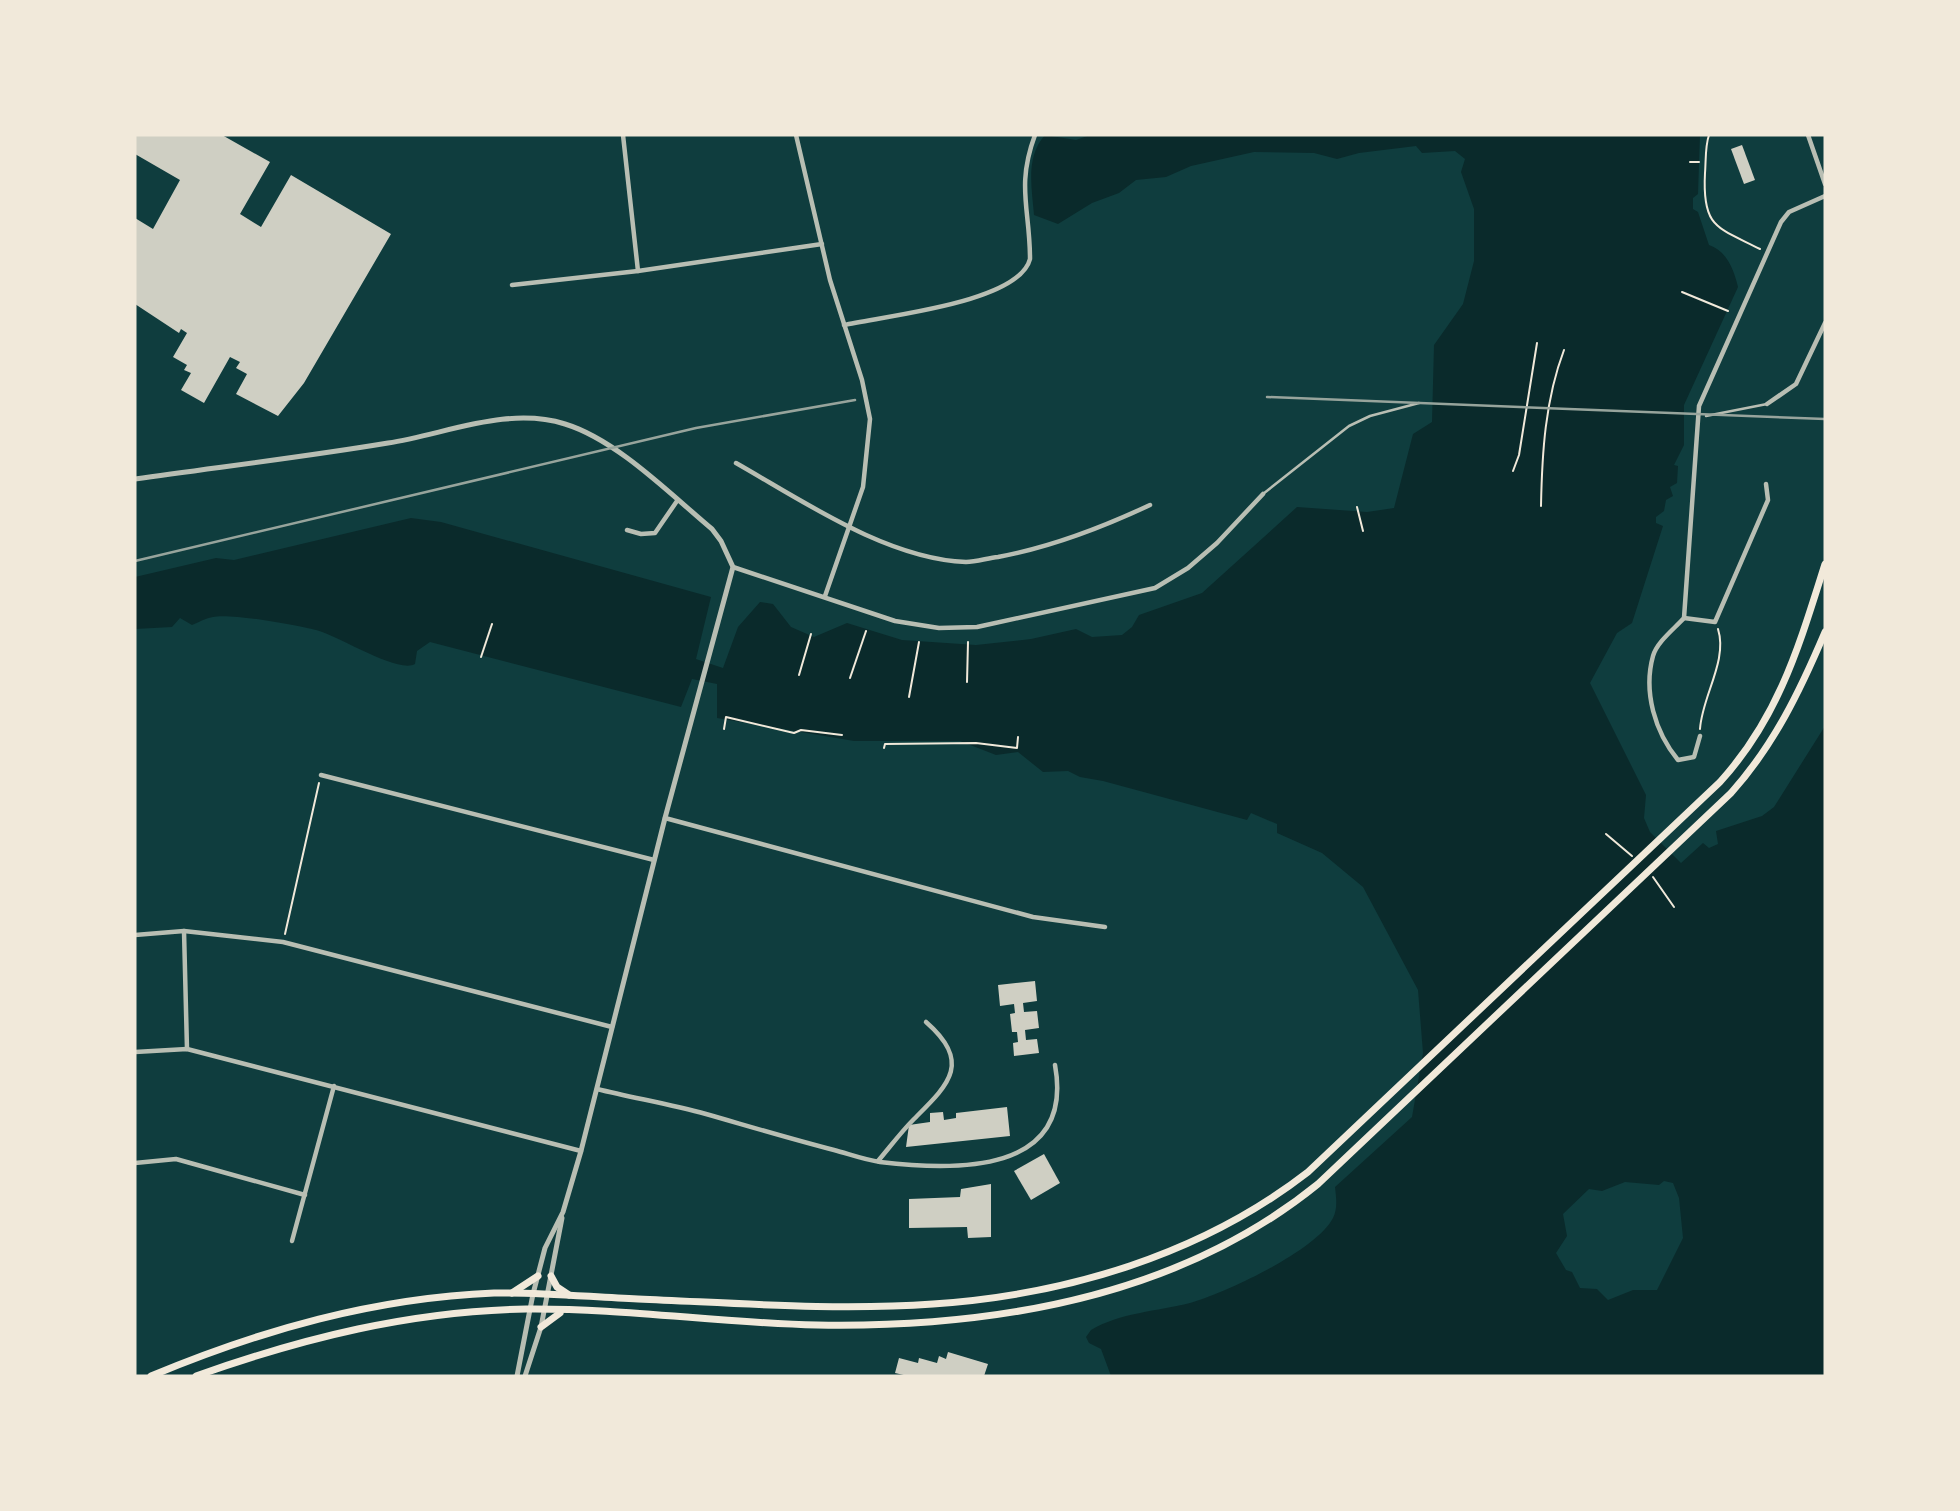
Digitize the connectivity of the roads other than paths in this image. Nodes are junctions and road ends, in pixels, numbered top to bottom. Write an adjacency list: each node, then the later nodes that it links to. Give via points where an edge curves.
1 (623, 135): 8 (street)
2 (796, 135): 7 (street)
3 (1035, 135): 11 (street, via 1023,186 1030,259 1020,276 946,307)
4 (1808, 135): 5 (street)
5 (1825, 184)
6 (1825, 196): 26 (street, via 1789,212 1766,252 1702,399)
7 (822, 244): 8 (street); 11 (street)
8 (638, 271): 9 (street)
9 (512, 285)
10 (1825, 323): 13 (street, via 1796,384)
11 (844, 325): 21 (street, via 870,419 868,457)
12 (1419, 403): 18 (lane, via 1349,426)
13 (1767, 404): 14 (lane)
14 (1706, 416)
15 (736, 463): 21 (street)
16 (135, 479): 19 (street, via 385,444 498,419 531,417 564,424 602,441)
17 (1766, 484): 26 (street, via 1768,500 1715,622)
18 (1264, 494): 25 (street, via 1188,568 1155,588 1122,597 977,627 939,628 895,621)
19 (677, 501): 22 (street, via 655,533); 24 (street, via 712,529)
20 (1150, 505): 21 (street, via 1068,539 967,562 911,552)
21 (851, 527): 25 (street)
22 (627, 530)
23 (1825, 564): 53 (highway, via 1782,692 1759,732 1720,782 1308,1172 1278,1195 1191,1244 1090,1277 933,1304 818,1306)
24 (733, 567): 25 (street); 30 (street)
25 (825, 596)
26 (1684, 618): 28 (street, via 1653,656 1652,709 1658,729 1678,760 1695,757)
27 (1825, 632): 56 (highway, via 1781,727 1731,793 1318,1184 1251,1232 1136,1283 1010,1312 819,1325)
28 (1700, 736)
29 (321, 775): 31 (street)
30 (665, 818): 31 (street); 32 (street, via 1033,917)
31 (654, 860): 36 (street)
32 (1105, 927)
33 (184, 932): 34 (street); 36 (street, via 283,942); 37 (street)
34 (135, 935)
35 (926, 1023): 43 (street, via 949,1049 950,1079)
36 (613, 1027): 41 (street)
37 (187, 1049): 38 (street); 40 (street)
38 (135, 1052)
39 (1055, 1065): 43 (street, via 1056,1111 1046,1131 1026,1149 973,1165)
40 (334, 1086): 42 (street); 45 (street)
41 (597, 1089): 42 (street); 43 (street)
42 (581, 1151): 46 (street)
43 (878, 1162)
44 (135, 1163): 45 (street, via 176,1159)
45 (305, 1195): 47 (street)
46 (563, 1212): 48 (street, via 545,1248); 49 (street)
47 (292, 1241)
48 (538, 1276): 50 (highway); 51 (street)
49 (551, 1276): 52 (street); 53 (highway)
50 (510, 1293): 51 (highway); 58 (highway, via 389,1303 262,1332)
51 (533, 1294): 52 (highway); 54 (street)
52 (546, 1295): 53 (highway); 55 (street)
53 (573, 1297)
54 (529, 1309): 55 (highway); 59 (highway, via 422,1317 356,1328); 60 (street)
55 (544, 1310): 56 (highway); 57 (street)
56 (564, 1311): 57 (highway)
57 (541, 1326): 61 (street)
58 (151, 1376)
59 (195, 1376)
60 (517, 1376)
61 (525, 1376)

